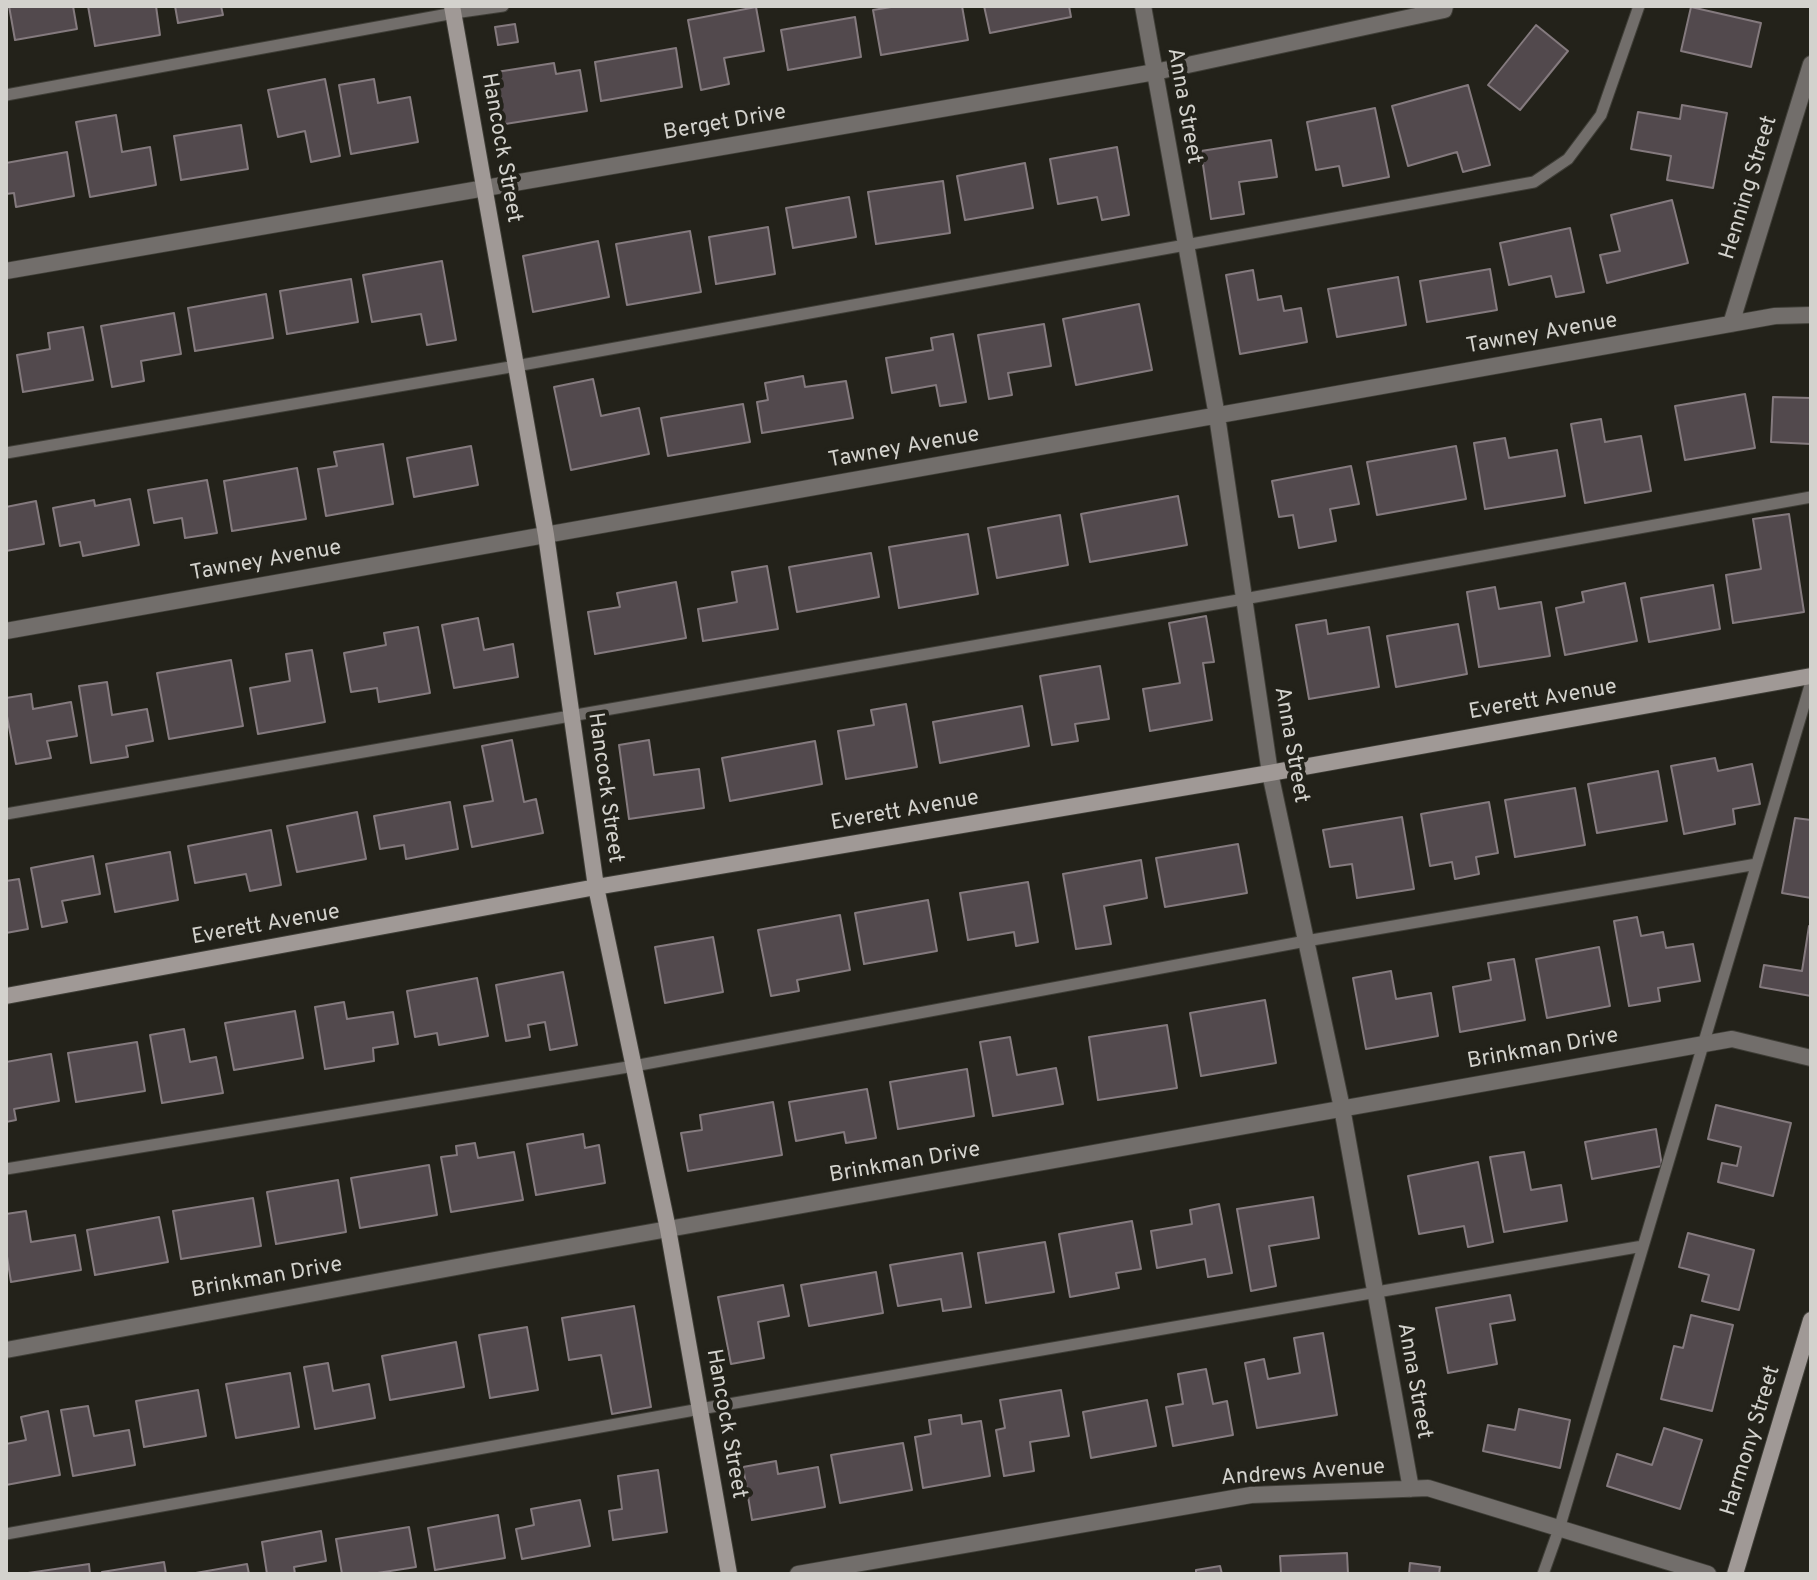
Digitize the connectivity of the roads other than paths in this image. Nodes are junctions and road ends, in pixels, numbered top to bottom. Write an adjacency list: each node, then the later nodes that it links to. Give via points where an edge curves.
1 (503, 6): 5 (lane)
2 (1143, 6): 7 (street, Anna Street)
3 (1445, 6): 7 (street, Berget Drive)
4 (1639, 6): 10 (lane, via 1601,115 1568,159 1534,182)
5 (453, 9): 8 (lane); 9 (street, Hancock Street)
6 (1811, 64): 13 (street, Henning Street)
7 (1155, 72): 9 (street, Berget Drive); 10 (street, Anna Street)
8 (6, 95)
9 (485, 188): 11 (street, Berget Drive); 14 (street, Hancock Street)
10 (1186, 245): 14 (lane); 15 (street, Anna Street)
11 (6, 271)
12 (1811, 315): 13 (street, Tawney Avenue)
13 (1731, 324): 15 (street, Tawney Avenue)
14 (516, 366): 16 (lane); 18 (street, Hancock Street)
15 (1217, 416): 18 (street, Tawney Avenue); 19 (street, Anna Street)
16 (6, 453)
17 (1811, 497): 19 (lane)
18 (546, 535): 20 (street, Tawney Avenue); 23 (street, Hancock Street)
19 (1244, 599): 23 (lane); 24 (street, Anna Street)
20 (6, 631)
21 (1811, 676): 24 (street, Everett Avenue)
22 (1811, 682): 26 (lane)
23 (572, 714): 25 (lane); 27 (street, Hancock Street)
24 (1270, 773): 27 (street, Everett Avenue); 28 (street, Anna Street)
25 (6, 814)
26 (1757, 864): 28 (lane); 30 (lane)
27 (596, 887): 29 (street, Everett Avenue); 32 (street, Hancock Street)
28 (1306, 941): 32 (lane); 33 (street, Anna Street)
29 (6, 996)
30 (1704, 1044): 31 (street, Brinkman Drive, via 1732,1039); 33 (street, Brinkman Drive); 36 (lane)
31 (1811, 1058)
32 (634, 1066): 34 (lane); 35 (street, Hancock Street)
33 (1342, 1108): 35 (street, Brinkman Drive); 37 (street, Anna Street)
34 (6, 1169)
35 (668, 1229): 39 (street, Brinkman Drive); 40 (street, Hancock Street)
36 (1643, 1246): 37 (lane); 42 (lane)
37 (1375, 1292): 40 (lane); 41 (street, Anna Street)
38 (1811, 1320): 48 (street, Harmony Street)
39 (6, 1350)
40 (700, 1409): 43 (lane); 44 (street, Hancock Street)
41 (1411, 1489): 42 (street, Andrews Avenue, via 1428,1488); 45 (street, Andrews Avenue, via 1251,1495)
42 (1559, 1529): 46 (lane); 47 (street, Andrews Avenue)
43 (6, 1534)
44 (729, 1574)
45 (798, 1574)
46 (1543, 1574)
47 (1708, 1574)
48 (1735, 1574)

